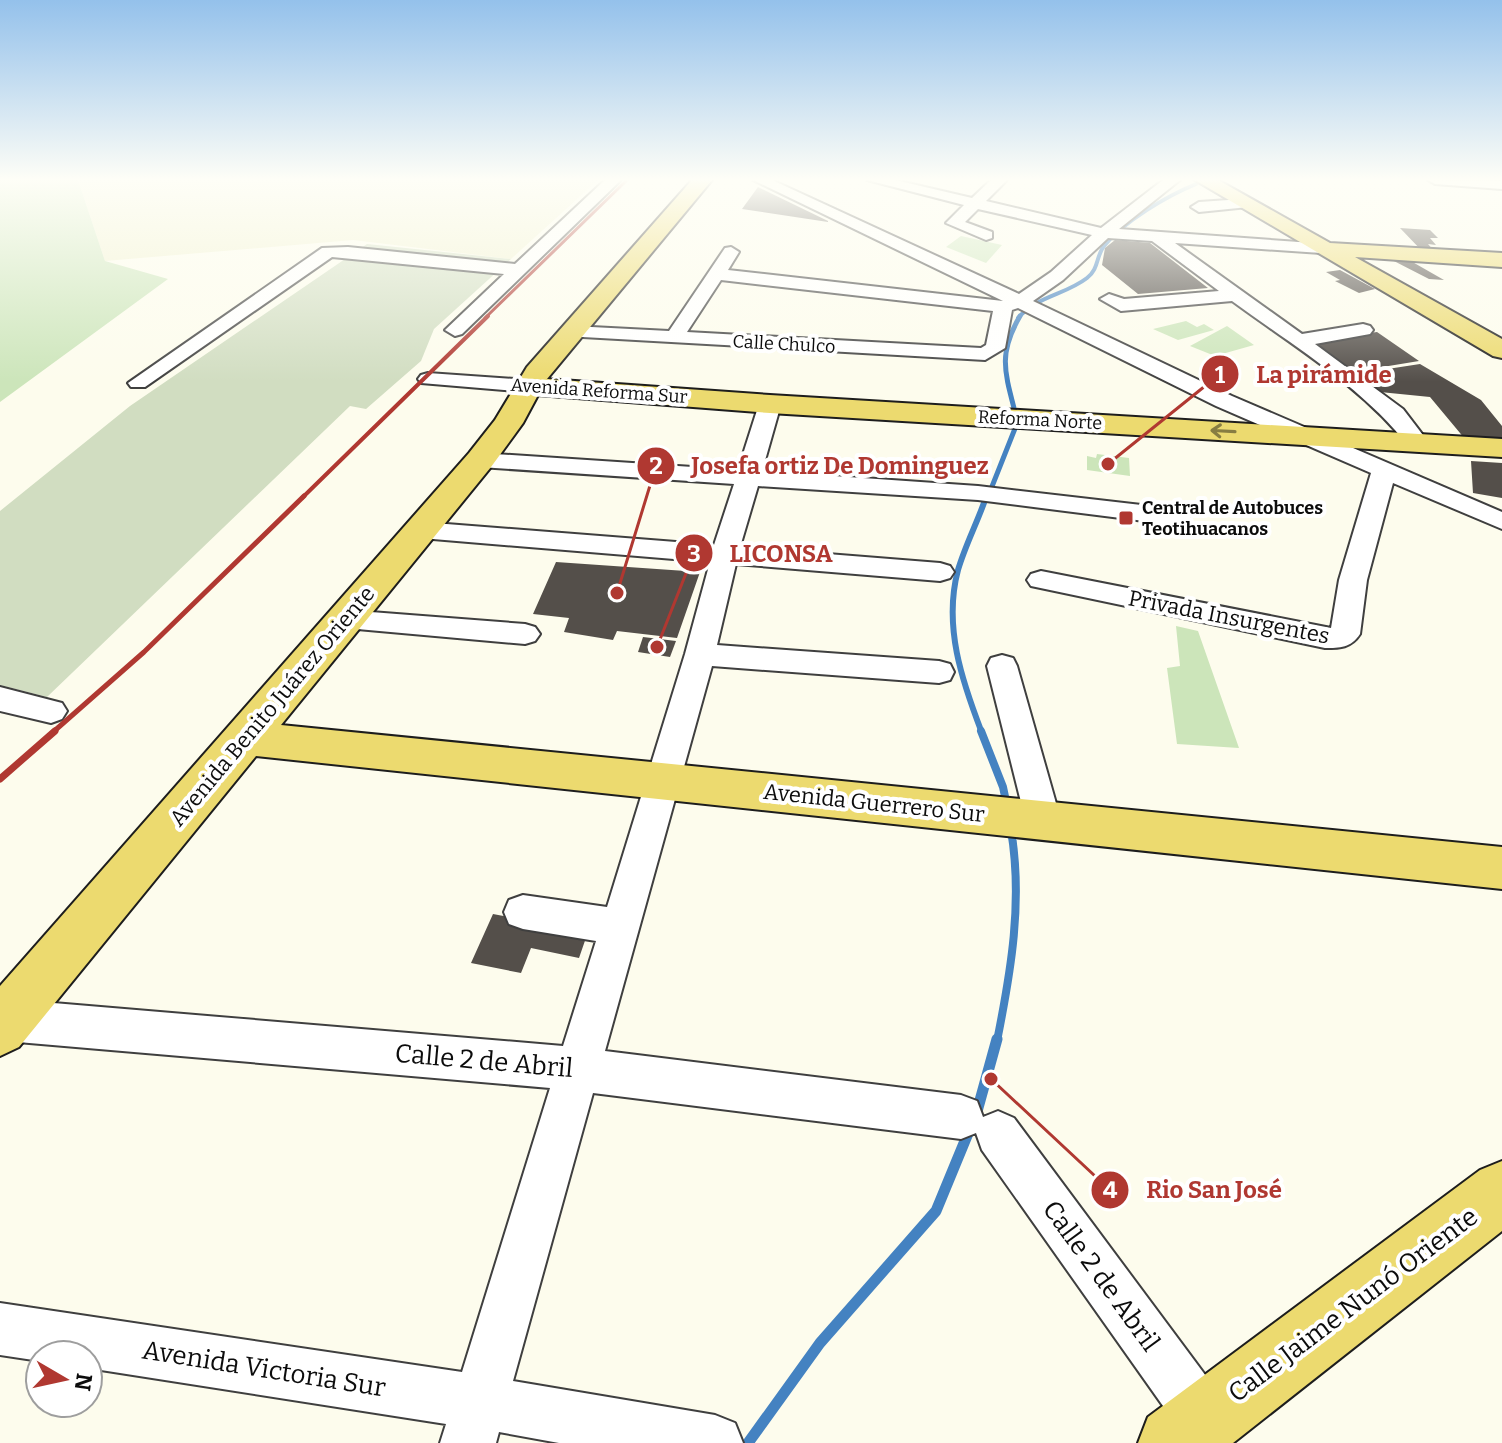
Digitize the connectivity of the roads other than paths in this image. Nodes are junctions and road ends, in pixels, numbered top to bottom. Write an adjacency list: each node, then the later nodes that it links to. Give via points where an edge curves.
1 (542, 247): 10 (street)
2 (645, 247): 17 (main road, Avenida Benito Juárez Oriente)
3 (900, 247): 14 (street)
4 (1092, 247): 14 (street)
5 (1171, 247): 12 (street)
6 (1320, 247): 7 (street)
7 (1331, 248): 9 (main road); 19 (main road); 21 (main road)
8 (731, 252): 11 (street)
9 (1502, 260)
10 (518, 270): 15 (street); 23 (street, via 328,252)
11 (717, 274): 14 (street); 18 (street)
12 (1236, 295): 13 (street); 20 (street)
13 (1117, 302)
14 (1022, 306): 18 (street, Calle Chulco, via 995,348 985,354); 26 (street)
15 (455, 330)
16 (1363, 330): 20 (street)
17 (572, 332): 18 (street, Calle Chulco); 24 (main road, Avenida Benito Juárez Oriente)
18 (674, 338)
19 (1502, 339)
20 (1301, 340): 27 (street, via 1395,414)
21 (1502, 350)
22 (428, 379): 24 (street, Avenida Reforma Sur)
23 (138, 383)
24 (529, 386): 25 (main road, Avenida Reforma Sur); 29 (main road, Avenida Benito Juárez Oriente)
25 (770, 404): 26 (main road, Reforma Norte, one-way to 25); 31 (street)
26 (1300, 436): 27 (main road, Reforma Norte); 30 (street)
27 (1418, 443): 28 (main road, Reforma Norte)
28 (1502, 448)
29 (480, 460): 31 (street); 34 (main road, Avenida Benito Juárez Oriente)
30 (1384, 470): 33 (street); 37 (street, Privada Insurgentes, via 1348,600 1345,634 1339,638)
31 (747, 477): 32 (street, via 978,493); 35 (street)
32 (1176, 517)
33 (1502, 521)
34 (421, 530): 35 (street); 38 (main road, Avenida Benito Juárez Oriente)
35 (725, 554): 36 (street); 40 (street)
36 (940, 572)
37 (1041, 580)
38 (345, 620): 39 (street); 45 (main road, Avenida Benito Juárez Oriente)
39 (525, 634)
40 (700, 654): 42 (street); 46 (street)
41 (1002, 666): 47 (street)
42 (939, 672)
43 (0, 699): 44 (street)
44 (51, 711)
45 (246, 738): 46 (main road, Avenida Guerrero Sur); 51 (main road, Avenida Benito Juárez Oriente)
46 (662, 780): 47 (main road, Avenida Guerrero Sur); 50 (street)
47 (1026, 820): 48 (main road, Avenida Guerrero Sur)
48 (1502, 868)
49 (523, 912): 50 (street)
50 (621, 927): 52 (street)
51 (3, 1024): 52 (street, Calle 2 de Abril)
52 (578, 1069): 55 (street); 56 (street, Calle 2 de Abril, via 980,1126)
53 (1502, 1192): 56 (main road, Calle Jaime Nunó Oriente)
54 (0, 1329): 55 (street, Avenida Victoria Sur)
55 (474, 1423): 57 (street, Avenida Victoria Sur)
56 (1189, 1430)
57 (710, 1442)

